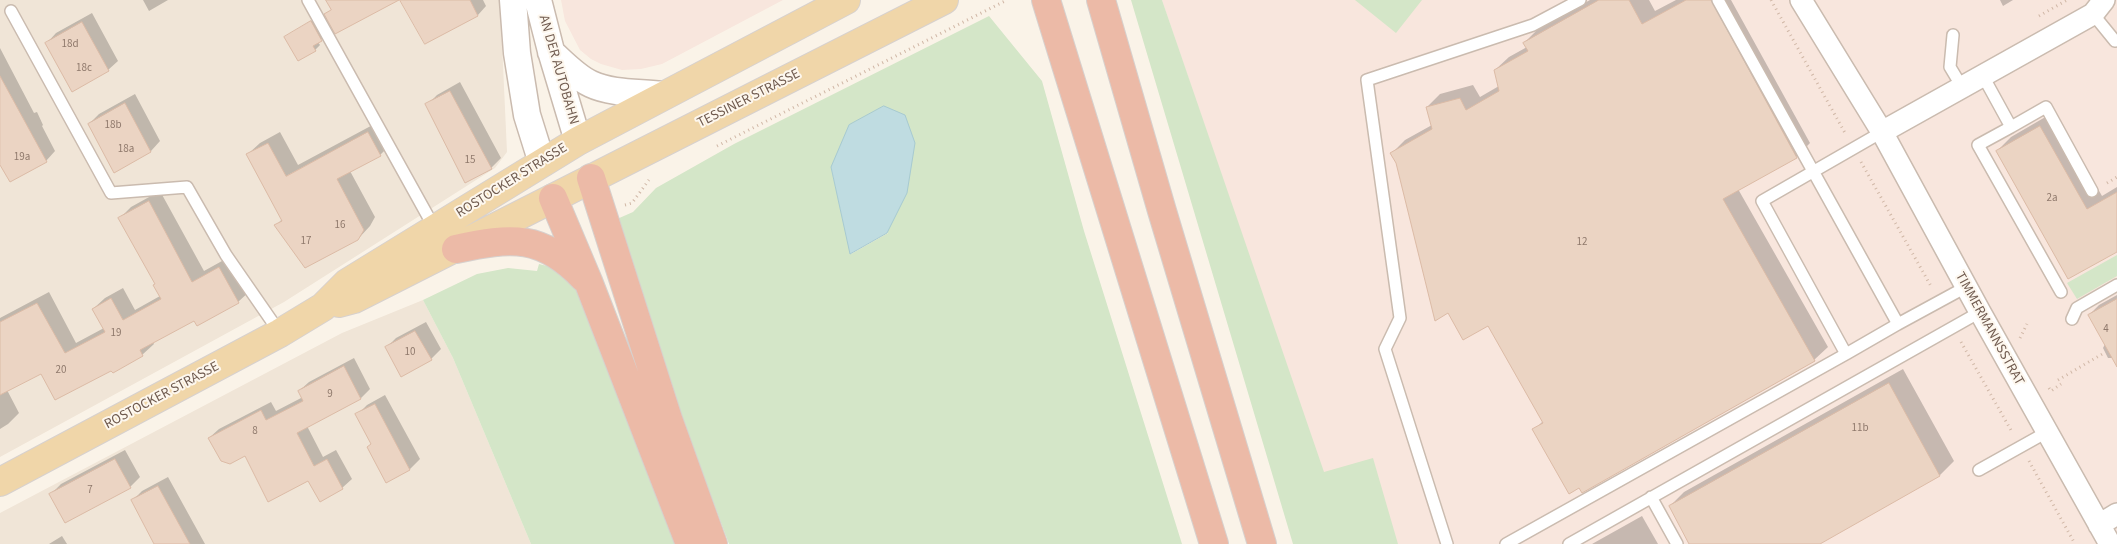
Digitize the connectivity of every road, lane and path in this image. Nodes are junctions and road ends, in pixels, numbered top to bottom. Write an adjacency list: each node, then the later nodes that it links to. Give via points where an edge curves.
1 (308, 0): 33 (lane)
2 (513, 0): 26 (street, AN DER AUTOBAHN, via 527,115)
3 (538, 0): 17 (street, AN DER AUTOBAHN)
4 (846, 0): 20 (main road)
5 (944, 0): 29 (main road, TESSINER STRASSE)
6 (1007, 0): 24 (path)
7 (1101, 0): 58 (highway)
8 (1580, 0): 59 (lane, via 1533,25 1367,80 1400,318 1385,349)
9 (1718, 0): 27 (lane)
10 (1771, 0): 25 (path)
11 (1802, 0): 22 (street, TIMMERMANNSSTRAT)
12 (2098, 7): 16 (lane); 18 (street)
13 (11, 11): 45 (lane, via 111,194 187,187 226,255)
14 (1050, 11): 57 (highway)
15 (1953, 35): 19 (lane, via 1950,67)
16 (2115, 41)
17 (551, 51): 20 (street, via 590,84); 23 (street, AN DER AUTOBAHN)
18 (1983, 76): 19 (street); 21 (lane)
19 (1962, 87): 22 (street)
20 (664, 95): 23 (main road)
21 (2011, 126): 30 (lane, via 2046,107); 38 (lane, via 1978,145)
22 (1882, 132): 25 (lane); 37 (street, TIMMERMANNSSTRAT)
23 (578, 140): 26 (main road, ROSTOCKER STRASSE); 29 (main road)
24 (716, 147)
25 (1854, 148): 27 (lane); 39 (path)
26 (542, 163): 31 (main road); 33 (main road, ROSTOCKER STRASSE)
27 (1814, 171): 43 (lane); 47 (lane, via 1762,200)
28 (656, 177): 32 (path, via 647,181)
29 (591, 178): 31 (main road, TESSINER STRASSE); 56 (highway, via 668,419)
30 (2092, 191)
31 (553, 198): 34 (main road, ROSTOCKER STRASSE); 35 (highway)
32 (632, 203)
33 (434, 229): 40 (main road, ROSTOCKER STRASSE, via 347,283)
34 (456, 248): 35 (highway, via 493,241 526,242 567,260); 40 (main road, ROSTOCKER STRASSE, via 354,299)
35 (588, 282): 55 (highway)
36 (2117, 285): 42 (lane, via 2077,308)
37 (1966, 287): 39 (lane); 41 (street, TIMMERMANNSSTRAT)
38 (2061, 292)
39 (1940, 302): 43 (lane)
40 (323, 307): 45 (main road, ROSTOCKER STRASSE)
41 (1980, 312): 44 (lane); 49 (street, TIMMERMANNSSTRAT)
42 (2072, 319)
43 (1898, 324): 47 (lane)
44 (1952, 327): 50 (path); 53 (lane)
45 (280, 333): 52 (main road, ROSTOCKER STRASSE)
46 (2104, 353): 48 (path)
47 (1846, 354): 60 (lane)
48 (2058, 380)
49 (2047, 432): 50 (lane); 54 (street, TIMMERMANNSSTRAT)
50 (2020, 446): 51 (lane); 63 (path)
51 (1979, 470)
52 (0, 482)
53 (1651, 496): 61 (lane); 62 (lane)
54 (2108, 519): 64 (street, TIMMERMANNSSTRAT)
55 (690, 544)
56 (713, 544)
57 (1214, 544)
58 (1262, 544)
59 (1447, 544)
60 (1506, 544)
61 (1569, 544)
62 (1677, 544)
63 (2075, 544)
64 (2110, 544)

